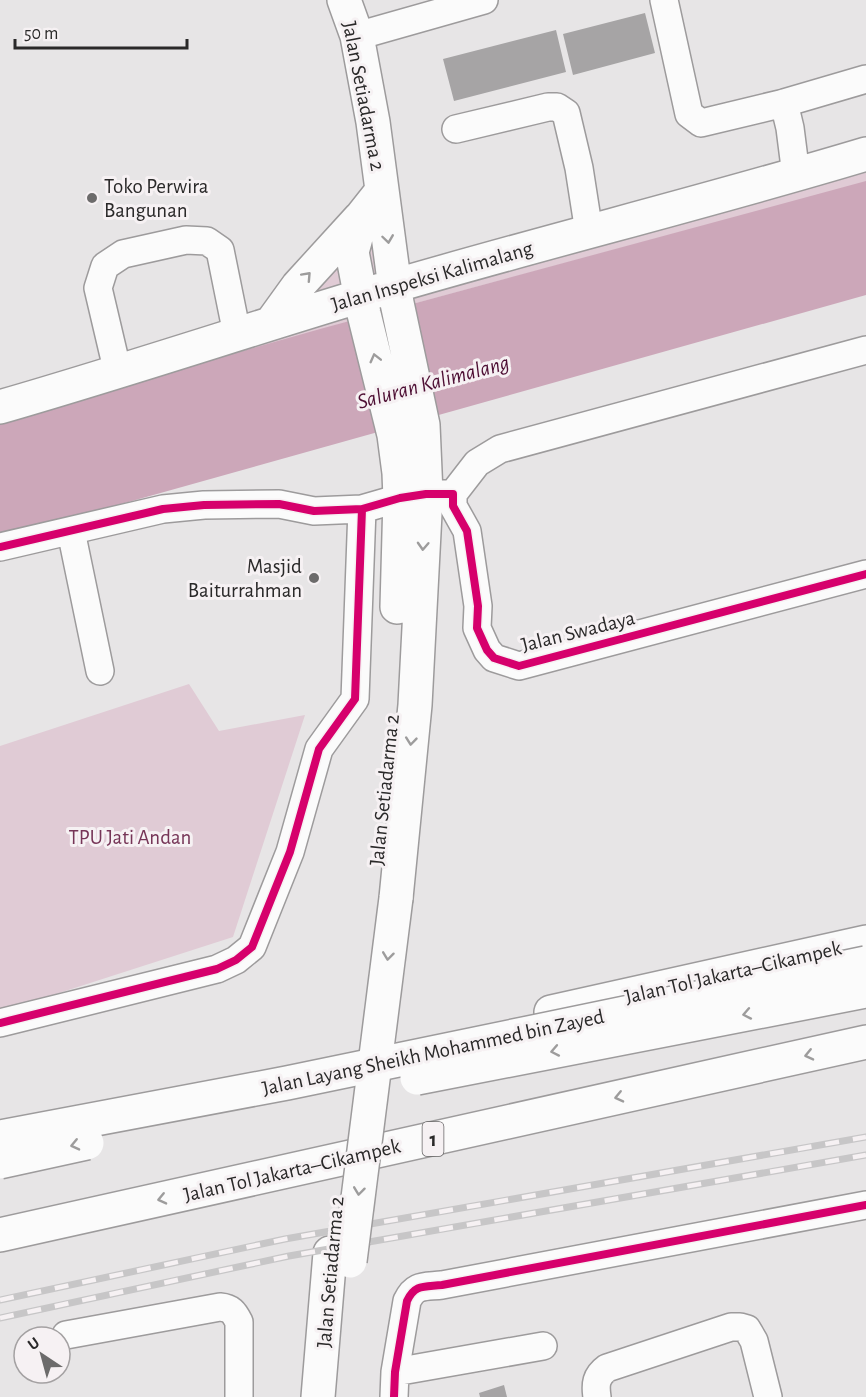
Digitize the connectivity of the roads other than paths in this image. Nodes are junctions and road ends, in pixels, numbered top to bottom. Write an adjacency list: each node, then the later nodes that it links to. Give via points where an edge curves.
1 (344, 0): 4 (main road, Jalan Setiadarma 2)
2 (484, 0): 4 (street)
3 (664, 0): 6 (street, via 688,114 701,123)
4 (357, 36): 10 (main road, Jalan Setiadarma 2, via 373,122)
5 (866, 79): 6 (street)
6 (784, 103): 9 (street)
7 (456, 129): 11 (street, via 548,107 566,112)
8 (866, 154): 9 (main road, Jalan Inspeksi Kalimalang)
9 (796, 175): 11 (main road, Jalan Inspeksi Kalimalang)
10 (372, 204): 12 (main road, Jalan Setiadarma 2, one-way to 12); 13 (main road, Jalan Setiadarma 2, via 352,252); 14 (main road, one-way to 10, via 298,286)
11 (589, 232): 12 (main road, Jalan Inspeksi Kalimalang)
12 (396, 294): 13 (main road, Jalan Inspeksi Kalimalang); 19 (main road, Jalan Setiadarma 2)
13 (363, 305): 14 (main road, Jalan Inspeksi Kalimalang); 19 (main road, Jalan Setiadarma 2, one-way to 13)
14 (272, 322): 15 (main road, Jalan Inspeksi Kalimalang)
15 (237, 334): 17 (main road, Jalan Inspeksi Kalimalang); 17 (street, via 220,250 207,241 186,240 123,254 105,266 98,288)
16 (866, 351): 20 (street, via 500,449)
17 (118, 373): 18 (main road, Jalan Inspeksi Kalimalang)
18 (0, 407)
19 (408, 430): 20 (main road, Jalan Setiadarma 2)
20 (426, 495): 21 (street); 24 (street, Jalan Swadaya, via 453,506 467,531 478,606 477,628 487,650 494,658 519,666); 36 (main road, Jalan Setiadarma 2, bridge, via 415,705 385,897)
21 (362, 508): 22 (street, via 314,511 279,504 204,505 163,509); 29 (street, via 355,699 319,749 290,852 252,947 217,969)
22 (71, 531): 23 (street); 25 (street)
23 (0, 547)
24 (866, 574)
25 (100, 671)
26 (866, 942): 31 (main road, Jalan Tol Jakarta–Cikampek, via 300,1068)
27 (866, 963): 32 (main road, Jalan Layang Sheikh Mohammed bin Zayed, bridge, via 287,1083)
28 (866, 991): 33 (main road, Jalan Layang Sheikh Mohammed bin Zayed, one-way to 33, bridge)
29 (0, 1023)
30 (866, 1042): 35 (main road, Jalan Tol Jakarta–Cikampek / 1, one-way to 35)
31 (0, 1125)
32 (0, 1137)
33 (0, 1162)
34 (866, 1205): 39 (street, via 420,1287 406,1301)
35 (0, 1235)
36 (340, 1257): 41 (main road, Jalan Setiadarma 2); 42 (main road, Jalan Setiadarma 2)
37 (72, 1334): 40 (street, via 228,1308 239,1322)
38 (543, 1346): 39 (street)
39 (394, 1385)
40 (239, 1397)
41 (318, 1397)
42 (339, 1397)
43 (597, 1397): 44 (street, via 598,1377 607,1368 731,1327 747,1329 754,1341)
44 (768, 1397)

